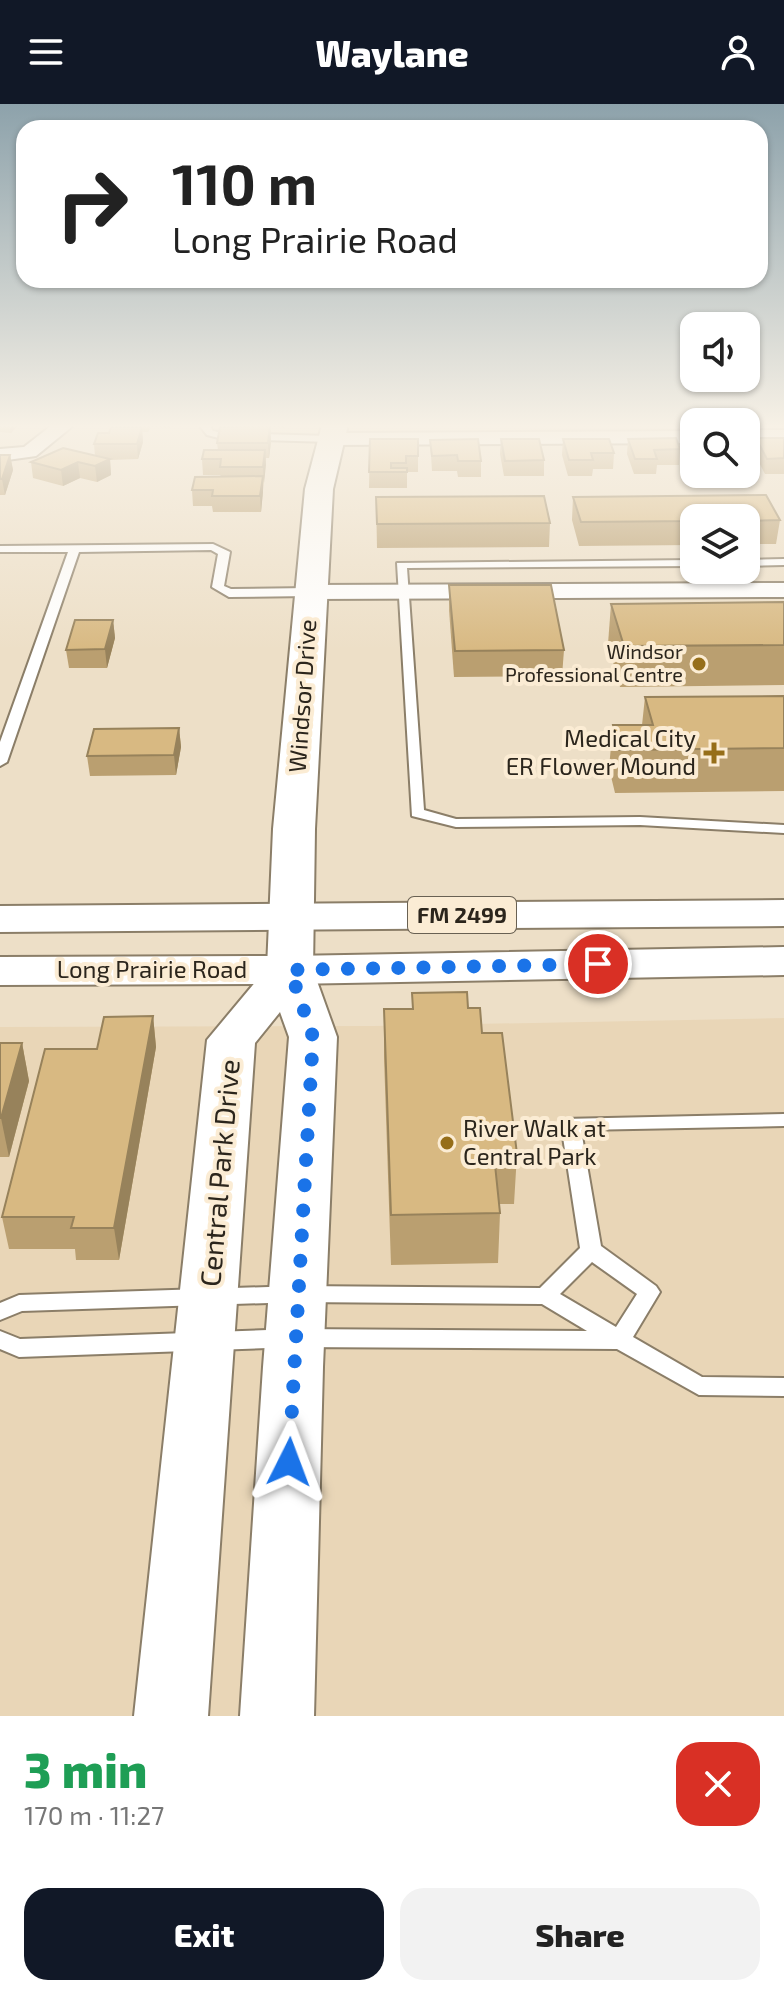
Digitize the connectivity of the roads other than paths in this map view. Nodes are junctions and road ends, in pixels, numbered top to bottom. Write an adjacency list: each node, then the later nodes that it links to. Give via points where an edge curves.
1 (318, 500): 9 (street, Windsor Drive)
2 (75, 548): 3 (lane); 9 (lane, via 213,547 224,552 218,587 229,593); 10 (lane)
3 (0, 549)
4 (784, 562): 6 (lane)
5 (680, 563): 8 (lane, via 401,565)
6 (760, 563)
7 (784, 590): 8 (street, via 625,596)
8 (403, 591): 9 (street); 11 (lane, via 417,813 456,823 640,821)
9 (310, 592): 13 (street, Windsor Drive)
10 (0, 762)
11 (784, 829)
12 (784, 913): 13 (street, FM 2499)
13 (292, 917): 14 (street, FM 2499); 16 (street, Windsor Drive)
14 (0, 919)
15 (784, 961): 16 (street, Long Prairie Road / FM 2499)
16 (290, 970): 17 (street, Long Prairie Road / FM 2499); 22 (street, via 313,1037); 23 (street, Central Park Drive, via 231,1040)
17 (0, 971)
18 (784, 1120): 19 (lane, via 570,1124)
19 (591, 1250): 20 (lane); 25 (lane, via 649,1292)
20 (545, 1296): 22 (lane); 25 (lane)
21 (0, 1312): 23 (lane, via 19,1303)
22 (297, 1316): 23 (lane); 23 (lane); 25 (lane); 28 (street)
23 (207, 1318): 24 (lane, via 19,1348); 27 (street, Central Park Drive)
24 (0, 1340)
25 (619, 1340): 26 (lane, via 699,1386)
26 (784, 1387)
27 (171, 1716)
28 (277, 1716)

